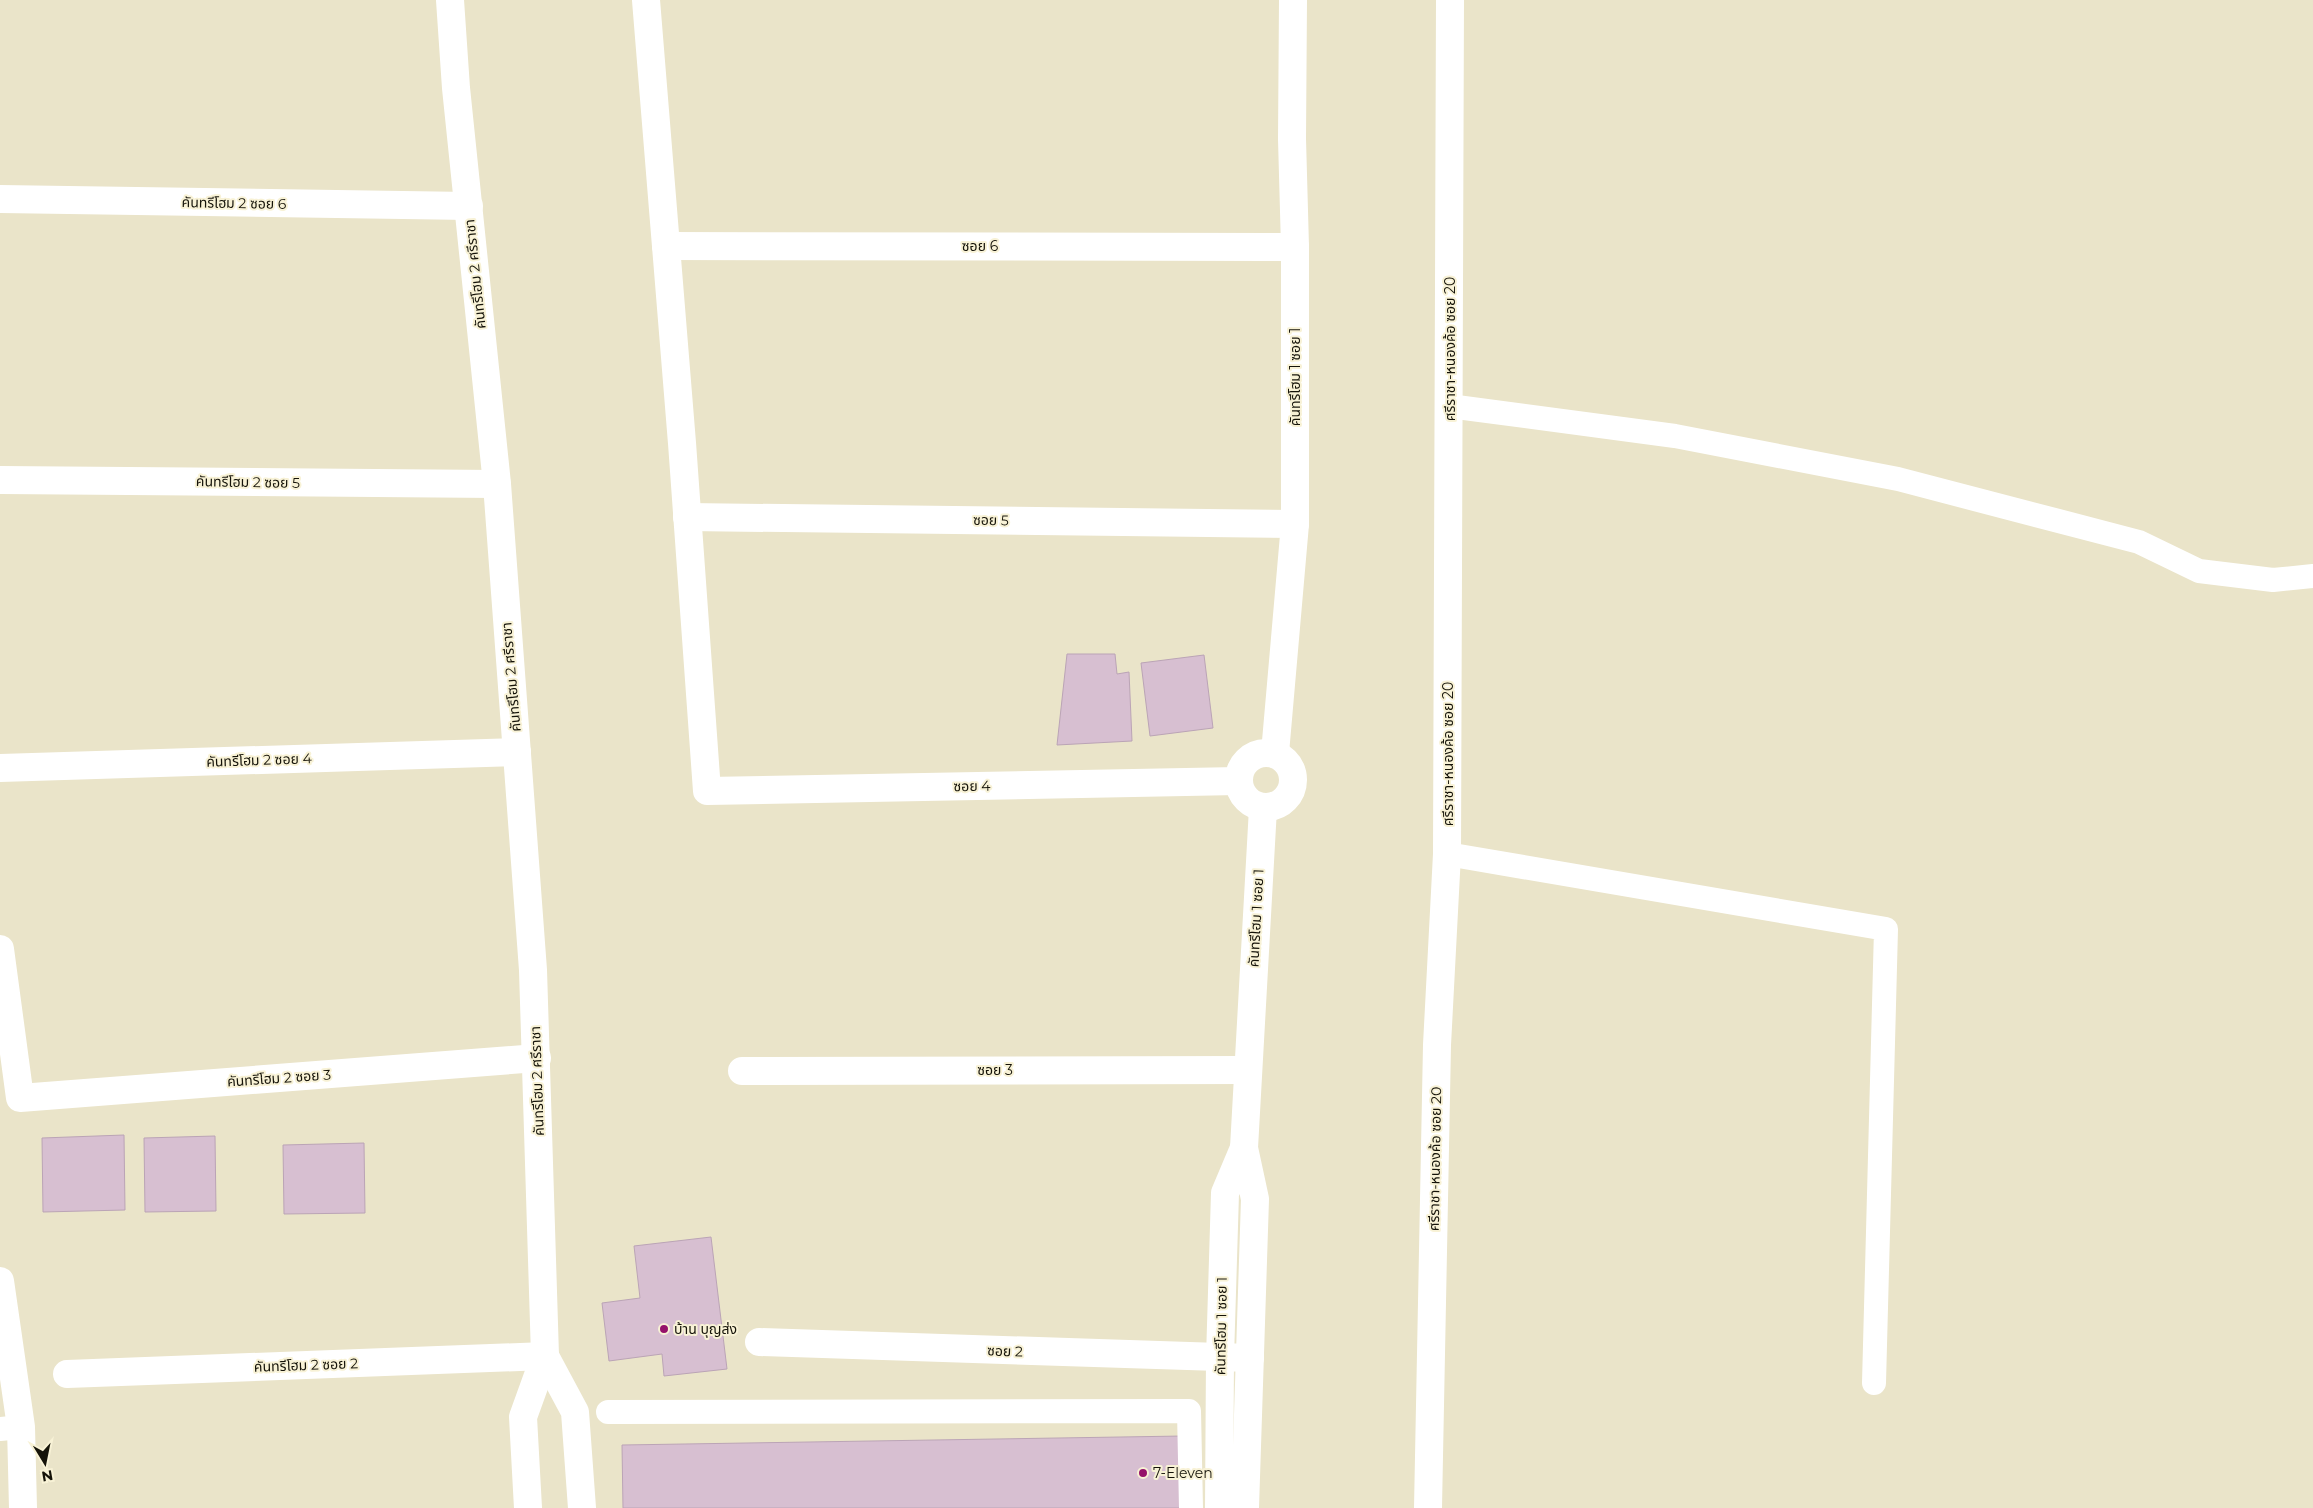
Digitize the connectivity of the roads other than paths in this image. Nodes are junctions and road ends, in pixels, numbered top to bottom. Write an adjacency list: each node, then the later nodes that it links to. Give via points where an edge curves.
1 (450, 0): 6 (street, คันทรีโฮม 2 ศรีราชา)
2 (646, 0): 7 (street)
3 (1293, 0): 8 (street, คันทรีโฮม 1 ซอย 1)
4 (1450, 0): 9 (street, ศรีราชา-หนองค้อ ซอย 20)
5 (0, 200): 6 (street, คันทรีโฮม 2 ซอย 6)
6 (469, 206): 11 (street, คันทรีโฮม 2 ศรีราชา)
7 (666, 246): 8 (street, ซอย 6); 12 (street)
8 (1295, 246): 13 (street, คันทรีโฮม 1 ซอย 1)
9 (1449, 406): 14 (lane, via 1675,436 1898,479 2139,542 2199,572 2273,580); 20 (street, ศรีราชา-หนองค้อ ซอย 20)
10 (0, 480): 11 (street, คันทรีโฮม 2 ซอย 5)
11 (497, 484): 15 (street, คันทรีโฮม 2 ศรีราชา)
12 (687, 516): 13 (street, ซอย 5); 18 (street, ซอย 4, via 707,791)
13 (1295, 524): 16 (street, คันทรีโฮม 1 ซอย 1)
14 (2313, 576)
15 (518, 752): 17 (street, คันทรีโฮม 2 ซอย 4); 22 (street, คันทรีโฮม 2 ศรีราชา)
16 (1275, 753): 18 (street, via 1261,752 1249,758 1240,768); 19 (street, via 1286,761 1292,772 1293,786 1287,798 1276,806)
17 (0, 768)
18 (1238, 781): 19 (street, via 1241,794 1250,803)
19 (1263, 808): 23 (street, คันทรีโฮม 1 ซอย 1)
20 (1447, 854): 32 (lane, via 1886,929); 41 (street, ศรีราชา-หนองค้อ ซอย 20, via 1437,1045)
21 (0, 949): 22 (street, คันทรีโฮม 2 ซอย 3, via 20,1098)
22 (537, 1058): 28 (street, คันทรีโฮม 2 ศรีราชา)
23 (1247, 1070): 24 (street, ซอย 3); 25 (street, คันทรีโฮม 1 ซอย 1)
24 (742, 1071)
25 (1244, 1148): 29 (street, คันทรีโฮม 1 ซอย 1, via 1225,1193); 30 (street, คันทรีโฮม 1 ซอย 1, via 1255,1199)
26 (0, 1282): 34 (street)
27 (759, 1342): 29 (street, ซอย 2)
28 (545, 1356): 31 (street, คันทรีโฮม 2 ซอย 2); 36 (street, คันทรีโฮม 2 ศรีราชา, via 523,1417); 37 (street, คันทรีโฮม 2 ศรีราชา, via 575,1412)
29 (1220, 1358): 30 (street, ซอย 2); 39 (street, คันทรีโฮม 1 ซอย 1)
30 (1250, 1358): 40 (street, คันทรีโฮม 1 ซอย 1)
31 (67, 1374)
32 (1874, 1383)
33 (608, 1412): 38 (lane, via 1189,1411)
34 (10, 1428): 35 (street)
35 (23, 1508)
36 (528, 1508)
37 (582, 1508)
38 (1191, 1508)
39 (1220, 1508)
40 (1245, 1508)
41 (1428, 1508)

